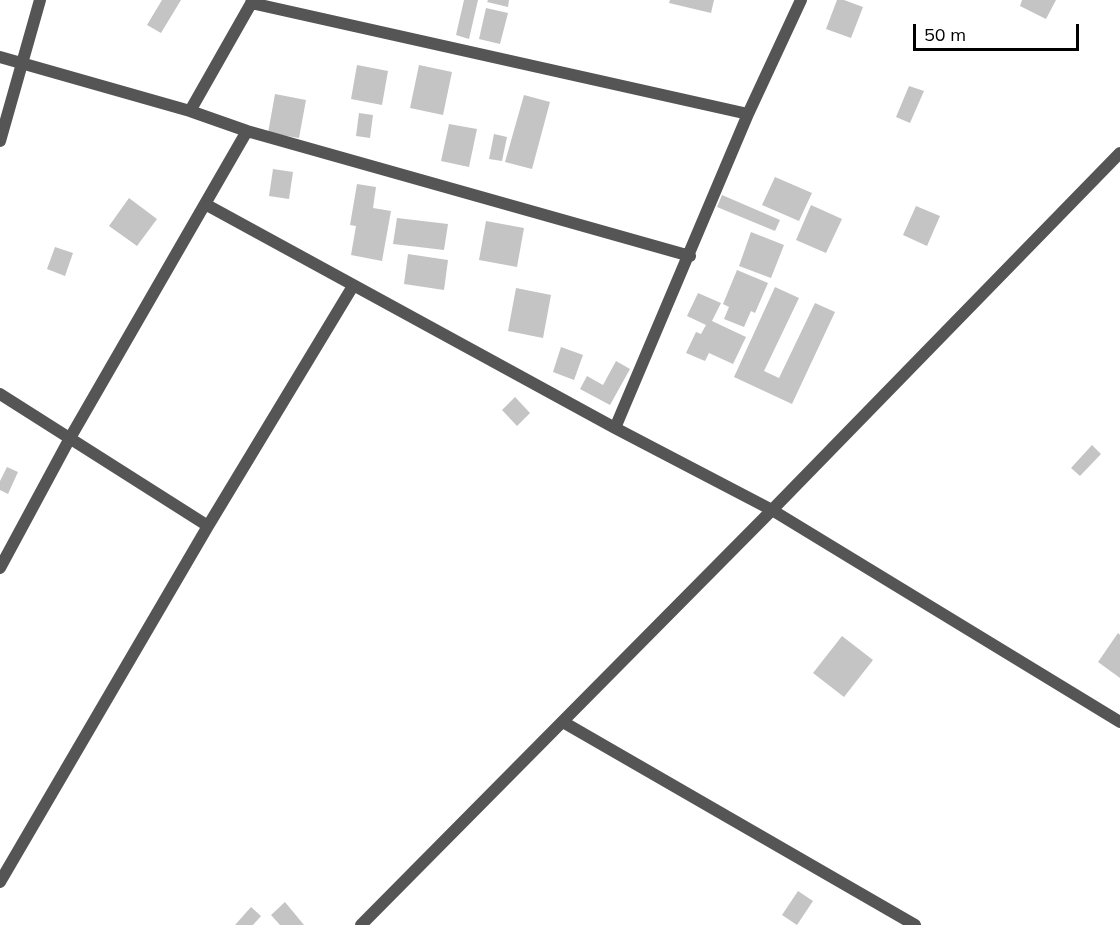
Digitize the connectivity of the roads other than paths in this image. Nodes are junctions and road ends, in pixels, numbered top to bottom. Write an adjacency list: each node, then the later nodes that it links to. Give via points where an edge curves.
1 (40, 0): 5 (street)
2 (801, 0): 7 (street)
3 (252, 1): 6 (street); 7 (street)
4 (0, 57): 5 (street)
5 (22, 63): 6 (street); 9 (street)
6 (190, 111): 8 (street)
7 (748, 114): 12 (street)
8 (247, 131): 11 (street); 12 (street)
9 (0, 141)
10 (1120, 153): 17 (street)
11 (205, 204): 13 (street); 16 (street)
12 (690, 255): 15 (street)
13 (353, 286): 15 (street); 18 (street)
14 (0, 394): 16 (street)
15 (615, 428): 17 (street)
16 (70, 438): 18 (street); 19 (street)
17 (772, 510): 20 (street); 21 (street)
18 (208, 526): 22 (street)
19 (0, 568)
20 (563, 722): 23 (street); 24 (street)
21 (1120, 722)
22 (0, 882)
23 (361, 925)
24 (915, 925)

